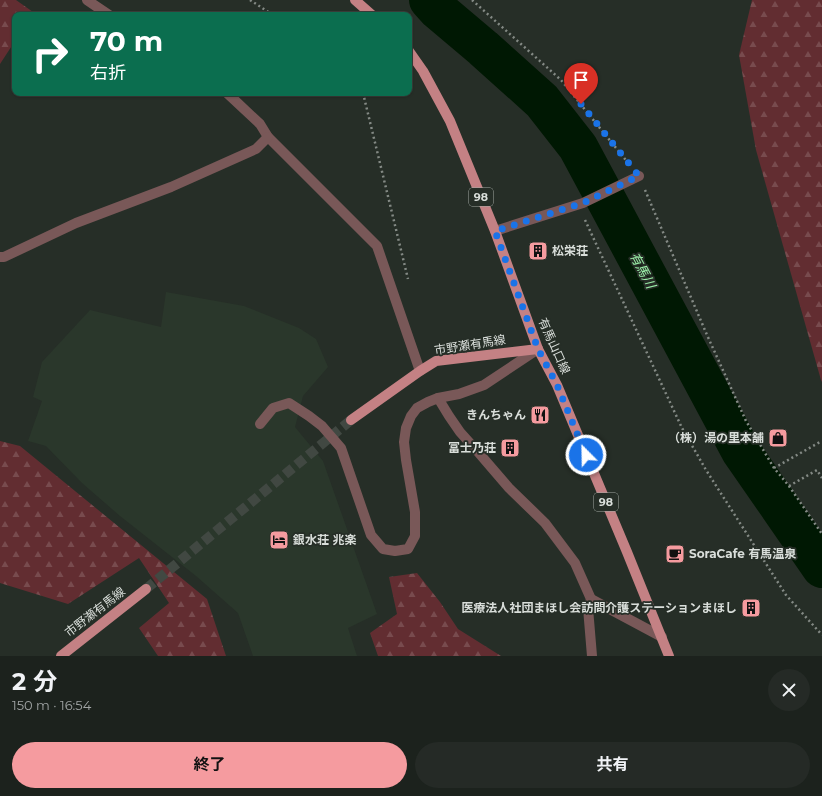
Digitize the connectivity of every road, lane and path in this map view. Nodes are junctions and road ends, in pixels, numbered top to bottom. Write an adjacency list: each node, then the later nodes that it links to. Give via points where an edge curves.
1 (87, 0): 5 (street)
2 (250, 0): 6 (path)
3 (355, 0): 7 (main road)
4 (472, 0): 12 (path, via 561,80)
5 (105, 12)
6 (268, 12)
7 (369, 12)
8 (412, 55): 14 (main road, 有馬山口線 / 98, via 450,121)
9 (230, 96): 11 (street, via 260,124)
10 (364, 96): 16 (path)
11 (268, 137): 15 (street, via 256,149 171,187 76,223); 18 (street, via 377,246)
12 (636, 177): 13 (street); 23 (path, via 746,421)
13 (581, 204): 14 (street); 29 (path, via 682,428 786,595)
14 (495, 231): 17 (main road, 有馬山口線 / 98)
15 (0, 258)
16 (409, 286)
17 (538, 349): 18 (main road, 市野瀬有馬線, via 436,361); 19 (street, via 484,385); 30 (main road, 有馬山口線 / 98, via 557,385)
18 (420, 371): 20 (main road, 市野瀬有馬線)
19 (438, 398): 21 (street, via 417,408 410,416 406,428 404,442 415,536 408,549 395,551 383,549 371,535 341,448 322,426 289,403 273,408); 28 (street, via 460,432 509,488 546,523 575,563)
20 (351, 420)
21 (260, 424)
22 (820, 442): 23 (path)
23 (774, 468): 25 (path)
24 (822, 478): 25 (path, via 817,470)
25 (788, 486): 26 (path)
26 (822, 534)
27 (146, 589): 31 (main road, 市野瀬有馬線)
28 (591, 599): 30 (street); 32 (street, via 588,608)
29 (822, 636)
30 (662, 637): 33 (main road, 有馬山口線 / 98)
31 (61, 656)
32 (592, 656)
33 (669, 656)

